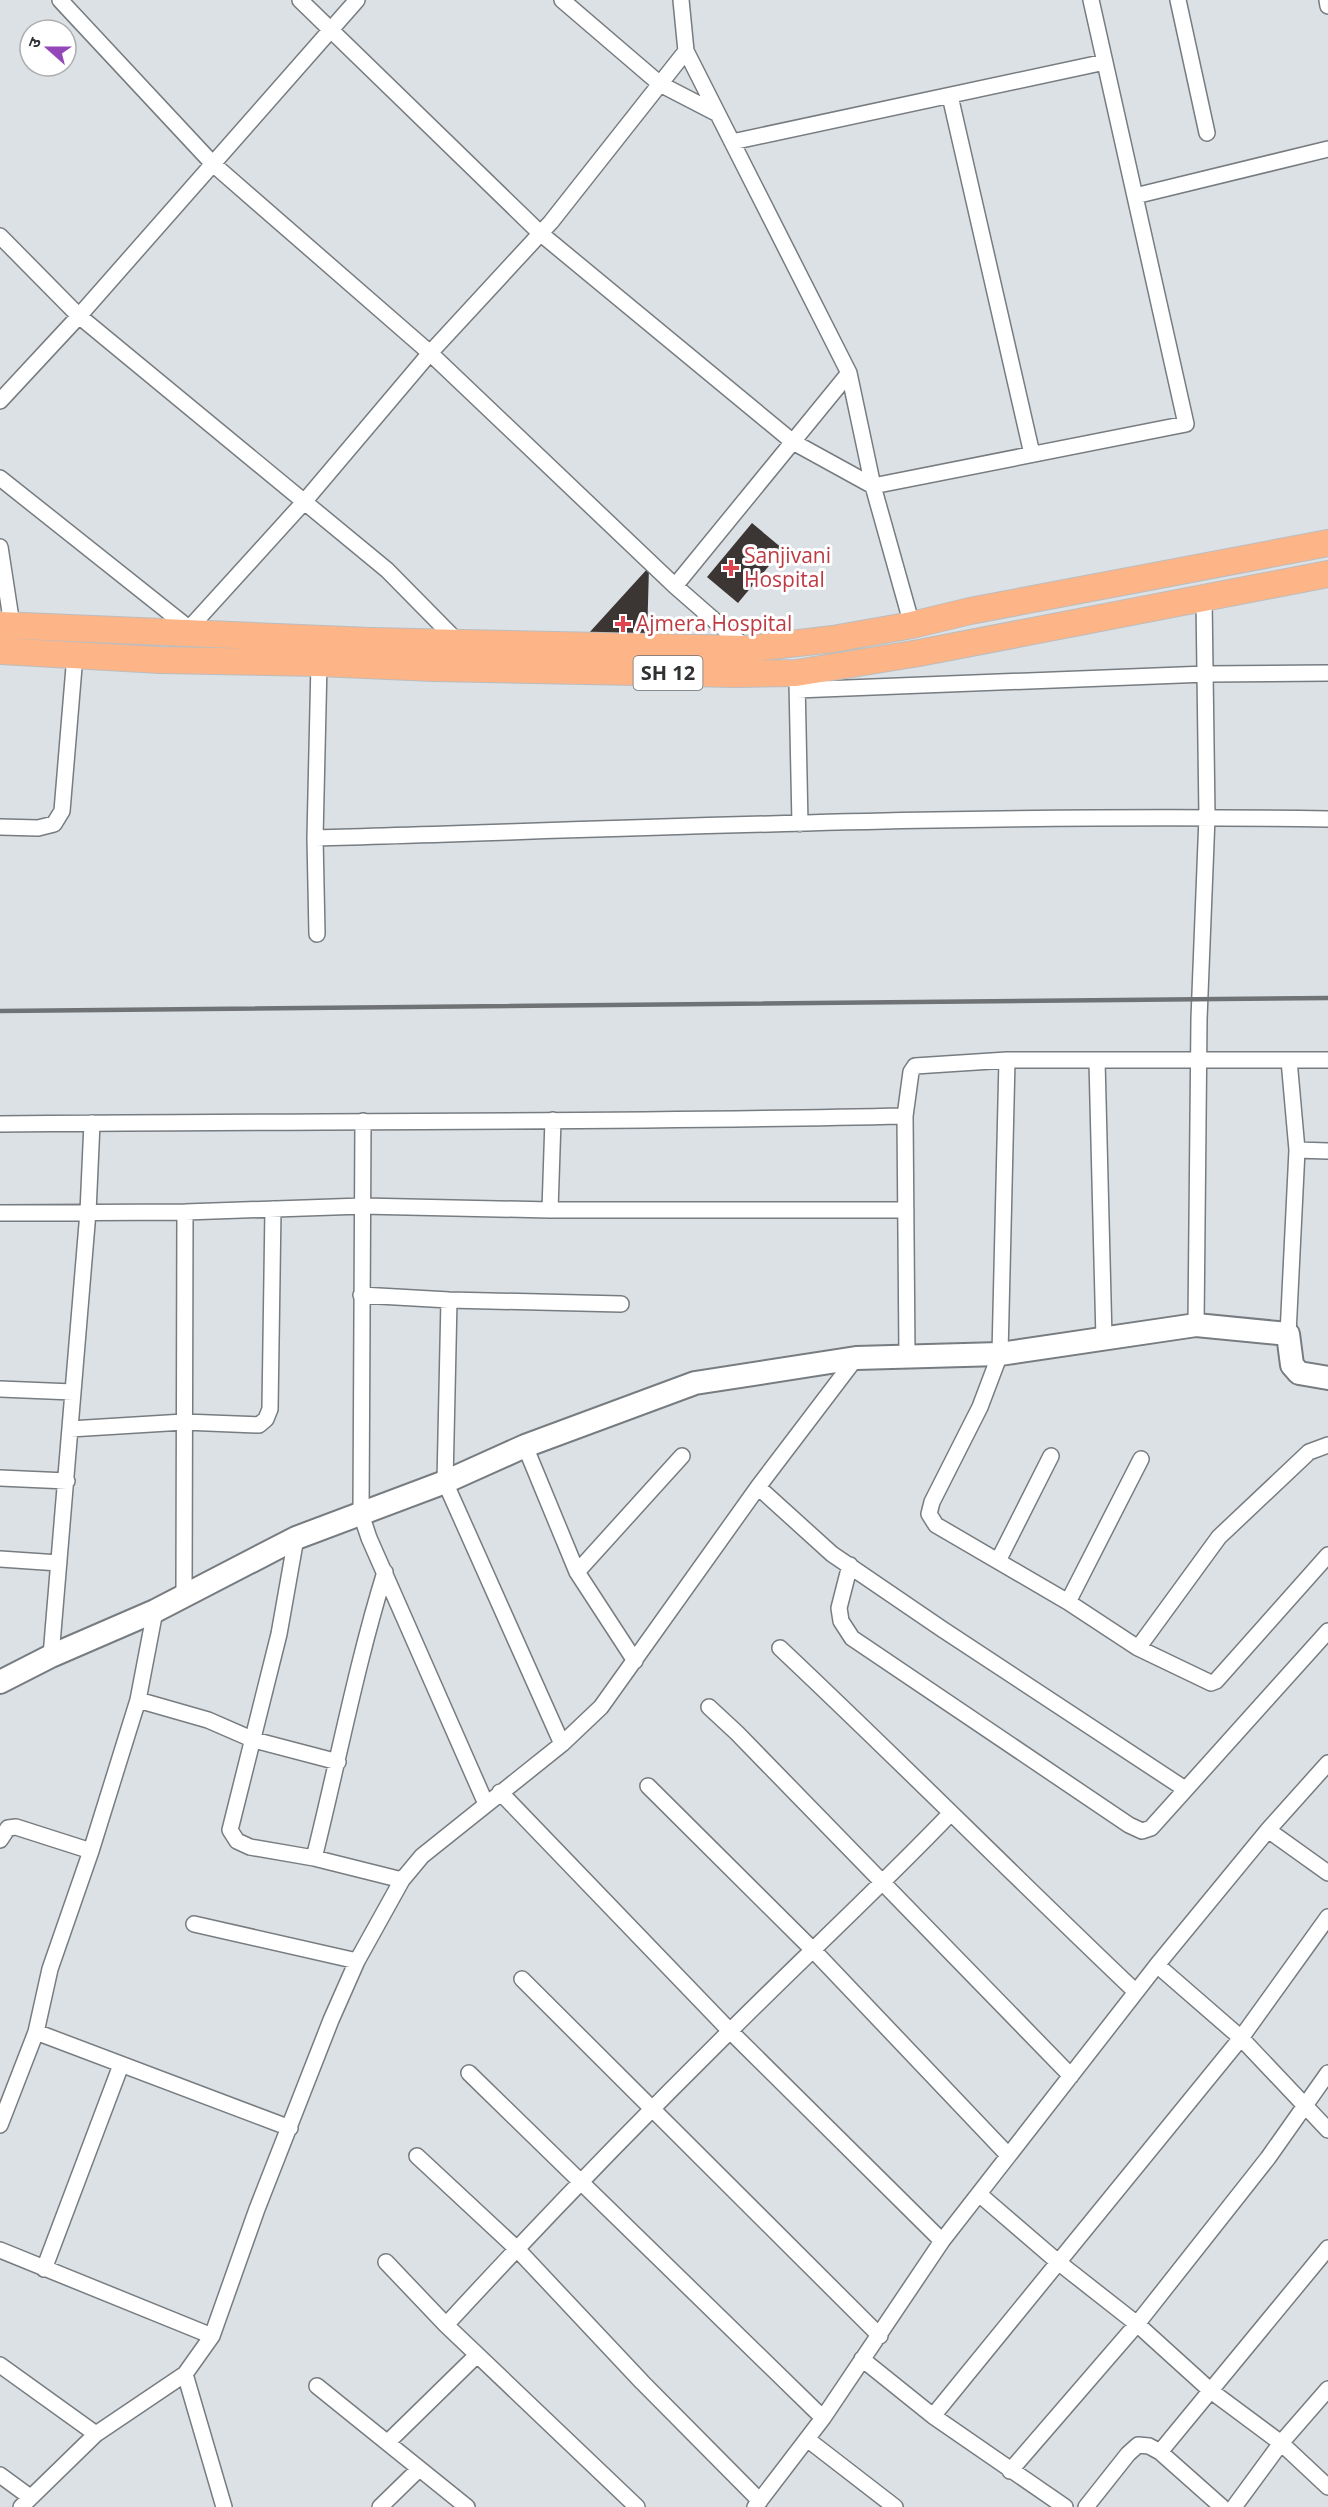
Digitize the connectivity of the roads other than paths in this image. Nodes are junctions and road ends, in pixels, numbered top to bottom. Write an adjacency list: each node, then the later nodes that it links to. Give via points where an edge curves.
1 (60, 0): 19 (street)
2 (300, 0): 10 (street)
3 (357, 0): 10 (street)
4 (562, 0): 13 (street)
5 (681, 0): 11 (street)
6 (1091, 0): 12 (street)
7 (1178, 0): 16 (street)
8 (1327, 0): 9 (street)
9 (1328, 6)
10 (333, 30): 19 (street); 21 (street)
11 (686, 51): 13 (street); 15 (street)
12 (1105, 62): 14 (street); 20 (street)
13 (660, 84): 15 (street); 21 (street)
14 (950, 96): 17 (street); 28 (street)
15 (718, 114): 17 (street)
16 (1207, 133)
17 (732, 142): 25 (street)
18 (1328, 150): 20 (street)
19 (213, 165): 23 (street); 24 (street)
20 (1135, 196): 28 (street, via 1186,424)
21 (540, 234): 24 (street); 27 (street)
22 (0, 236): 23 (street)
23 (79, 316): 26 (street); 31 (street)
24 (430, 353): 31 (street); 35 (street)
25 (849, 373): 27 (street); 30 (street)
26 (0, 401)
27 (793, 442): 30 (street); 35 (street)
28 (1032, 454): 30 (street)
29 (0, 478): 39 (street)
30 (873, 486): 38 (street)
31 (304, 502): 39 (street); 40 (street, via 387,570)
32 (1328, 543): 38 (main road, SH 12, via 970,610)
33 (0, 547): 37 (street)
34 (1328, 574): 36 (main road, SH 12)
35 (675, 586): 41 (street)
36 (1204, 599): 46 (street); 47 (main road, SH 12, via 919,653)
37 (6, 625): 39 (main road, SH 12)
38 (912, 625): 41 (main road, SH 12)
39 (187, 631): 40 (main road, SH 12)
40 (459, 644): 41 (main road, SH 12)
41 (747, 649)
42 (0, 651): 43 (main road, SH 12)
43 (75, 655): 44 (main road, SH 12); 51 (street, via 62,811 54,824 38,828)
44 (319, 663): 47 (main road, SH 12, via 736,674); 52 (street)
45 (1328, 673): 46 (street)
46 (1206, 674): 47 (street); 48 (street)
47 (796, 681): 50 (street)
48 (1207, 817): 49 (street); 50 (street); 54 (street)
49 (1328, 819)
50 (800, 824): 52 (street)
51 (0, 827)
52 (315, 838): 53 (street)
53 (317, 934)
54 (1198, 1058): 56 (street); 58 (street); 76 (street)
55 (1007, 1060): 58 (street); 59 (street, via 915,1066); 81 (street)
56 (1289, 1060): 57 (street); 64 (street)
57 (1328, 1060)
58 (1097, 1061): 78 (street)
59 (905, 1116): 60 (street); 69 (street)
60 (553, 1120): 61 (street); 68 (street)
61 (363, 1121): 62 (street); 66 (street)
62 (92, 1123): 63 (street); 70 (street)
63 (0, 1124)
64 (1297, 1150): 65 (street); 77 (street)
65 (1328, 1151)
66 (362, 1206): 67 (street); 68 (street); 73 (street)
67 (273, 1209): 71 (street); 85 (street, via 270,1409 266,1419 260,1425)
68 (550, 1210): 69 (street)
69 (906, 1210): 79 (street)
70 (88, 1212): 71 (street); 72 (street); 84 (street)
71 (185, 1212): 85 (street)
72 (0, 1213)
73 (361, 1294): 74 (street); 96 (street)
74 (449, 1300): 75 (street); 94 (street)
75 (621, 1304)
76 (1196, 1325): 77 (street); 78 (street)
77 (1288, 1334): 82 (street, via 1292,1365 1299,1373)
78 (1104, 1339): 81 (street)
79 (907, 1356): 80 (street); 81 (street)
80 (856, 1358): 88 (street, via 696,1383); 95 (street)
81 (997, 1364): 100 (street, via 929,1514 936,1525)
82 (1328, 1378)
83 (0, 1389): 84 (street)
84 (73, 1392): 86 (street)
85 (184, 1422): 86 (street); 105 (street)
86 (70, 1429): 93 (street)
87 (1328, 1445): 110 (street, via 1309,1452 1219,1537)
88 (525, 1446): 94 (street); 104 (street)
89 (682, 1456): 104 (street)
90 (1051, 1456): 100 (street)
91 (1141, 1459): 106 (street)
92 (0, 1478): 93 (street)
93 (67, 1481): 101 (street)
94 (445, 1482): 96 (street); 117 (street)
95 (758, 1487): 102 (street, via 832,1554); 112 (street)
96 (361, 1514): 97 (street); 103 (street)
97 (296, 1538): 105 (street); 116 (street)
98 (1328, 1555): 110 (street, via 1216,1681 1204,1682)
99 (0, 1559): 101 (street)
100 (998, 1561): 106 (street)
101 (59, 1563): 111 (street)
102 (850, 1565): 121 (street); 121 (street, via 839,1608 841,1622 852,1638 1130,1826 1142,1831 1151,1828)
103 (385, 1572): 118 (street, via 359,1662); 123 (street)
104 (576, 1572): 112 (street)
105 (184, 1596): 107 (street)
106 (1068, 1602): 110 (street)
107 (155, 1611): 111 (street); 114 (street)
108 (1328, 1631): 121 (street)
109 (780, 1648): 124 (street)
110 (1138, 1648)
111 (51, 1656): 113 (street)
112 (635, 1660): 117 (street, via 601,1707)
113 (0, 1682)
114 (138, 1700): 116 (street, via 208,1720); 127 (street)
115 (709, 1707): 131 (street)
116 (254, 1740): 118 (street); 128 (street, via 230,1830 237,1841 250,1848)
117 (562, 1744): 122 (street)
118 (338, 1762): 128 (street)
119 (1328, 1763): 125 (street)
120 (648, 1786): 134 (street)
121 (1185, 1789)
122 (500, 1792): 123 (street); 139 (street)
123 (486, 1804): 130 (street, via 422,1856)
124 (950, 1814): 131 (street); 138 (street)
125 (1268, 1830): 129 (street); 136 (street)
126 (0, 1840): 127 (street, via 8,1828 16,1827)
127 (91, 1851): 140 (street, via 50,1969)
128 (314, 1858): 130 (street)
129 (1328, 1873)
130 (402, 1880): 135 (street)
131 (883, 1884): 134 (street); 145 (street)
132 (1328, 1917): 141 (street)
133 (194, 1924): 135 (street)
134 (814, 1951): 139 (street); 151 (street)
135 (357, 1961): 149 (street)
136 (1157, 1965): 138 (street); 141 (street)
137 (522, 1979): 147 (street)
138 (1136, 1992): 145 (street)
139 (730, 2031): 147 (street); 155 (street)
140 (36, 2032): 142 (street); 148 (street)
141 (1241, 2038): 146 (street); 160 (street)
142 (120, 2065): 149 (street); 161 (street)
143 (469, 2073): 153 (street)
144 (1328, 2073): 146 (street)
145 (1071, 2076): 151 (street)
146 (1305, 2105): 150 (street); 162 (street)
147 (652, 2111): 153 (street); 165 (street)
148 (0, 2125)
149 (290, 2128): 164 (street)
150 (1328, 2130)
151 (1008, 2155): 154 (street)
152 (417, 2156): 157 (street)
153 (582, 2182): 157 (street); 174 (street)
154 (979, 2194): 155 (street); 160 (street)
155 (942, 2241): 165 (street)
156 (1328, 2248): 172 (street)
157 (517, 2249): 163 (street); 185 (street)
158 (0, 2250): 161 (street)
159 (386, 2262): 163 (street)
160 (1058, 2262): 162 (street); 173 (street)
161 (44, 2269): 164 (street)
162 (1137, 2324): 172 (street); 181 (street)
163 (446, 2325): 166 (street)
164 (212, 2336): 169 (street)
165 (880, 2336): 167 (street)
166 (477, 2355): 177 (street); 189 (street)
167 (862, 2359): 173 (street); 174 (street)
168 (0, 2365): 175 (street)
169 (185, 2374): 175 (street); 186 (street)
170 (317, 2386): 177 (street)
171 (1328, 2389): 178 (street)
172 (1211, 2391): 178 (street); 179 (street)
173 (933, 2416): 181 (street)
174 (823, 2418): 176 (street)
175 (96, 2434): 184 (street)
176 (807, 2439): 185 (street); 190 (street)
177 (388, 2442): 180 (street)
178 (1281, 2443): 183 (street); 194 (street)
179 (1160, 2452): 192 (street, via 1138,2445); 193 (street)
180 (419, 2469): 187 (street); 188 (street)
181 (1010, 2471): 191 (street)
182 (0, 2475): 184 (street)
183 (1328, 2487)
184 (26, 2502)
185 (757, 2504)
186 (224, 2507)
187 (380, 2507)
188 (467, 2507)
189 (637, 2507)
190 (895, 2507)
191 (1065, 2507)
192 (1086, 2507)
193 (1222, 2507)
194 (1234, 2507)

